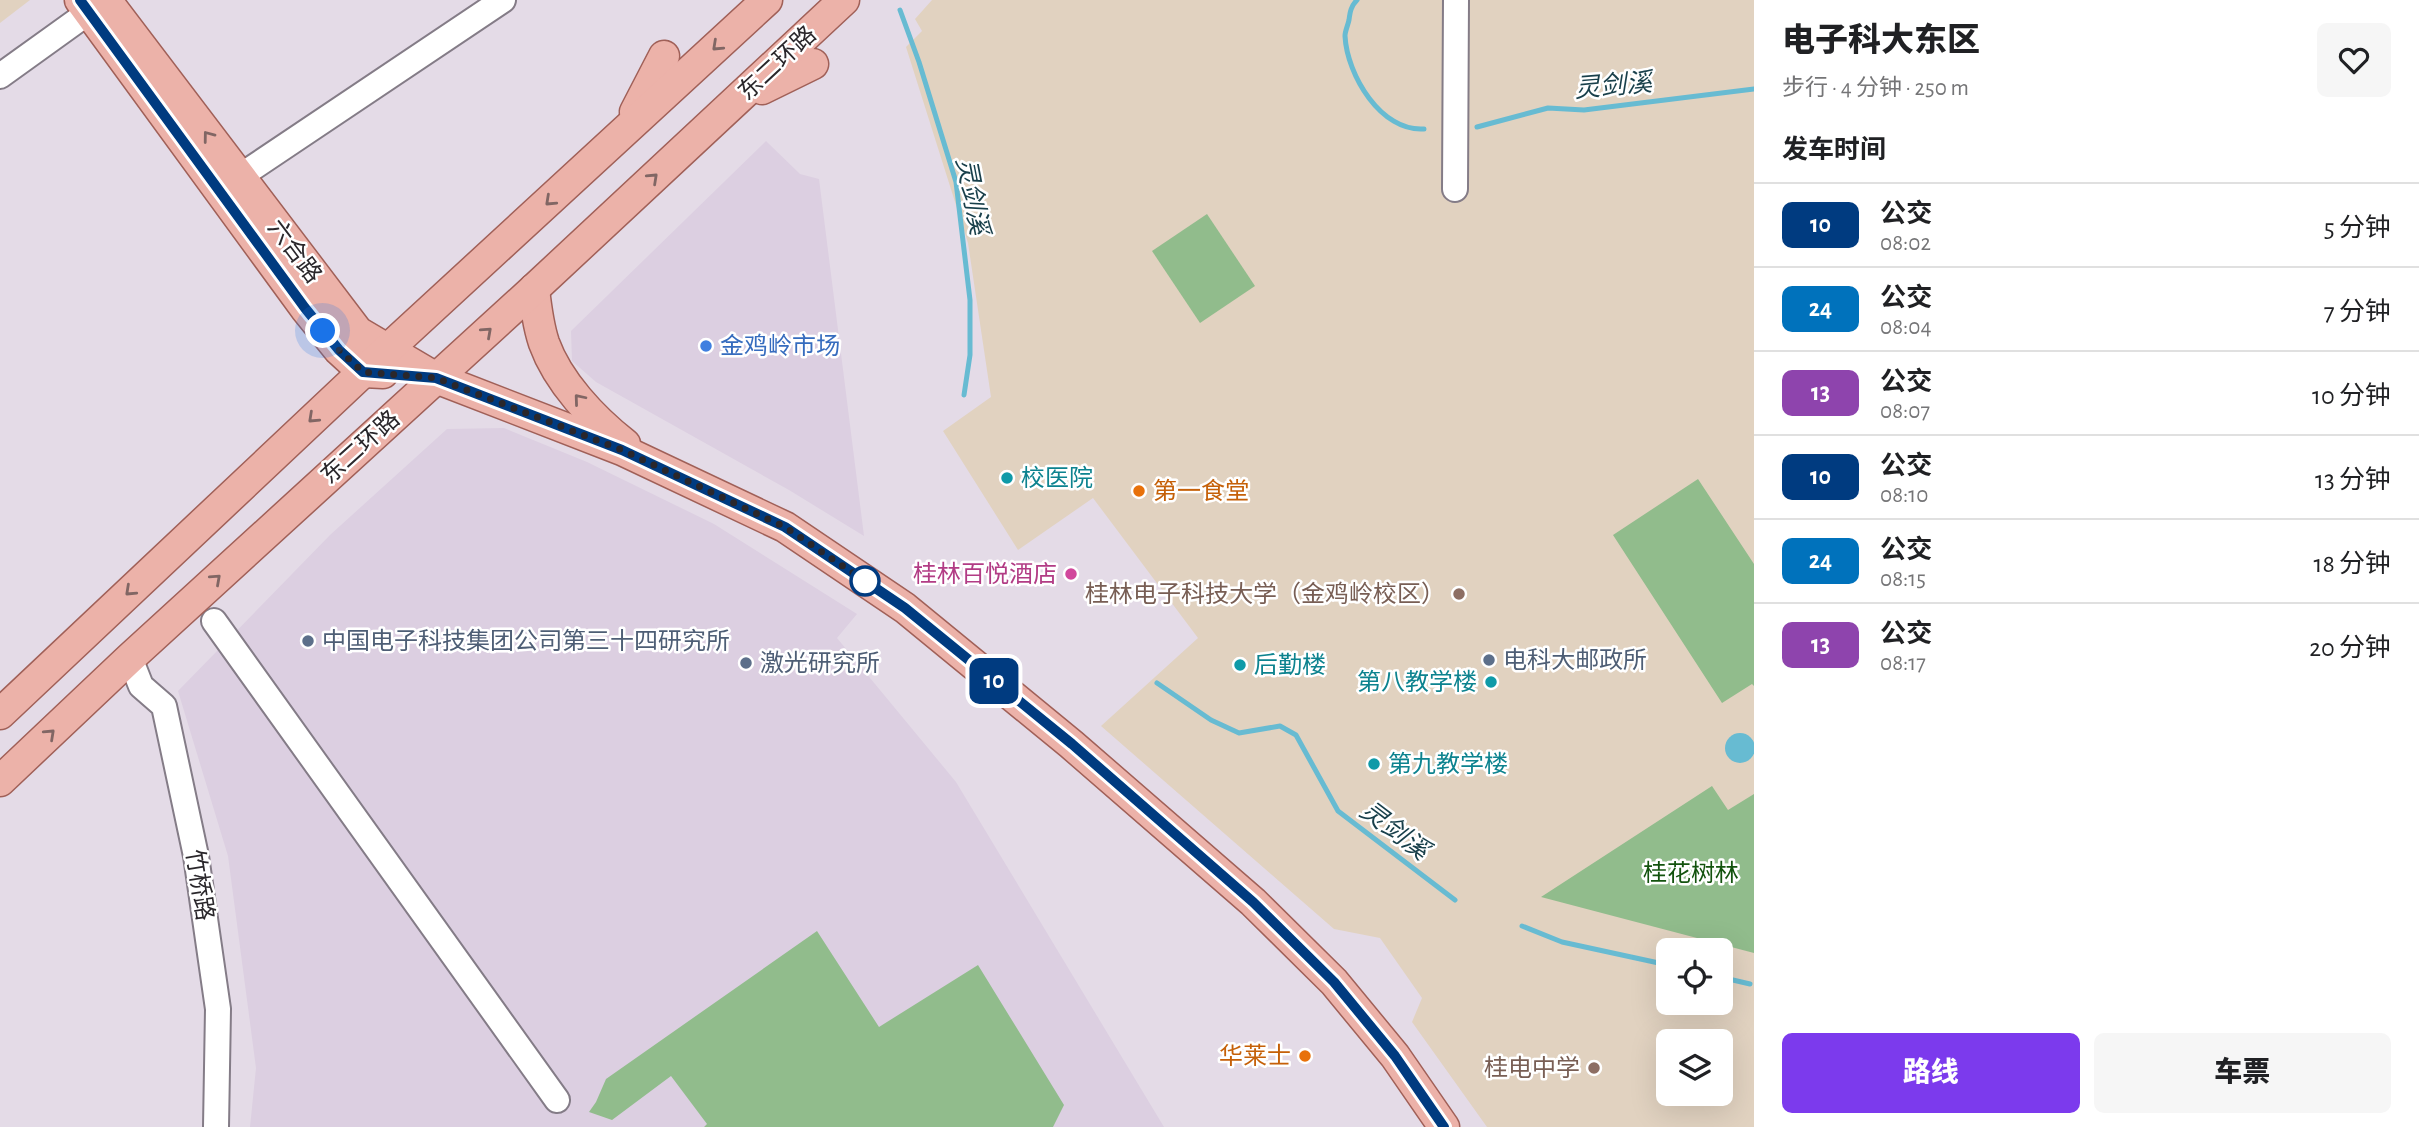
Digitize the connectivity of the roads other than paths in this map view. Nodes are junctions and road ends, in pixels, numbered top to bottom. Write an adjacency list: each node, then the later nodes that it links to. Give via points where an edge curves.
1 (503, 0): 11 (street)
2 (767, 0): 10 (main road, one-way to 10)
3 (844, 0): 9 (main road, 东二环路)
4 (1456, 0): 12 (street)
5 (93, 3): 8 (street); 11 (main road, 六合路, one-way to 5); 15 (main road, 六合路, via 305,308)
6 (664, 56): 10 (main road)
7 (813, 64): 9 (main road)
8 (0, 76)
9 (733, 103): 13 (main road, 东二环路, one-way to 9)
10 (626, 131): 14 (main road, one-way to 14)
11 (239, 177): 14 (main road, 六合路, via 358,332)
12 (1455, 189)
13 (534, 289): 16 (main road, 东二环路, one-way to 13); 17 (main road, one-way to 13, via 601,422 563,378 545,345)
14 (387, 351): 15 (main road); 16 (main road, 六合路)
15 (363, 372): 16 (main road); 20 (main road, one-way to 20)
16 (436, 378): 17 (main road); 19 (main road, 东二环路, one-way to 16)
17 (648, 461): 24 (main road, via 796,534 905,608 1072,744 1253,902 1334,982 1395,1056)
18 (214, 621): 22 (street)
19 (130, 658): 21 (main road, 东二环路, one-way to 19); 23 (street, 竹桥路, via 141,686 164,706 196,856 218,1009)
20 (0, 714)
21 (0, 781)
22 (557, 1100)
23 (216, 1127)
24 (1444, 1127)

